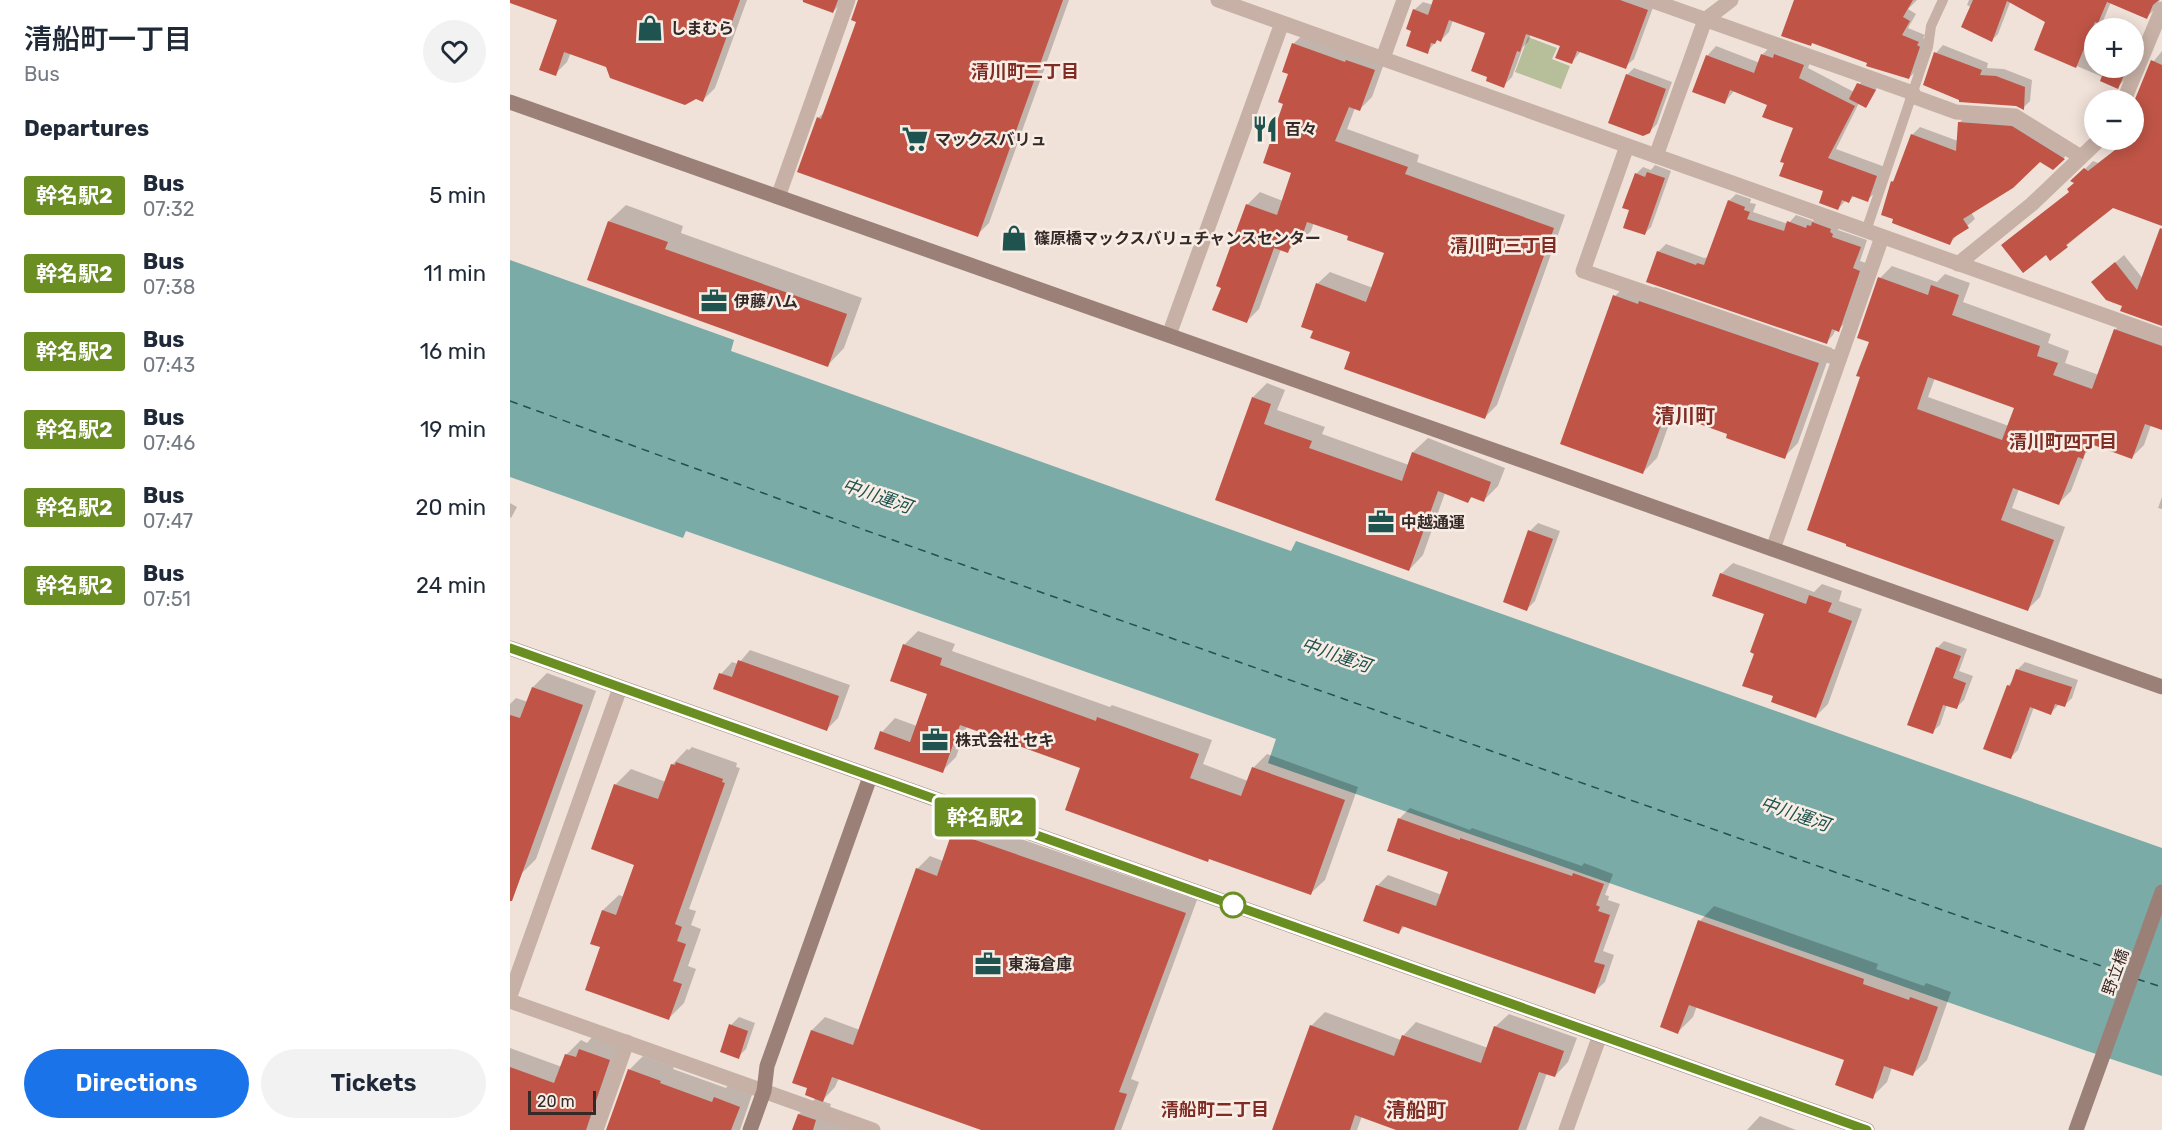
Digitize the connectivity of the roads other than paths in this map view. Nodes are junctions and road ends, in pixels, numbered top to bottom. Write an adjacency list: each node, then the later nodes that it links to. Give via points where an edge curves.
1 (848, 0): 19 (street)
2 (1218, 0): 7 (street)
3 (1404, 0): 11 (street)
4 (1650, 0): 9 (street)
5 (1731, 0): 9 (street)
6 (1943, 0): 13 (lane, via 1930,26 1928,48)
7 (1247, 5): 10 (street)
8 (2162, 9): 12 (street)
9 (1705, 20): 13 (street); 17 (street)
10 (1282, 23): 11 (street); 23 (street)
11 (1383, 58): 15 (street)
12 (2128, 90)
13 (1912, 94): 18 (street, via 1956,112 2015,116); 20 (lane)
14 (510, 102): 19 (street)
15 (1627, 146): 17 (street); 25 (street, via 1583,271)
16 (2088, 150): 18 (street)
17 (1656, 156): 20 (street)
18 (2081, 157): 22 (street, via 2032,204)
19 (778, 197): 23 (street)
20 (1866, 231): 21 (street)
21 (1882, 237): 22 (street); 25 (street)
22 (1958, 264): 24 (street)
23 (1169, 336): 26 (street)
24 (2162, 336)
25 (1839, 359): 26 (street)
26 (1773, 549): 28 (street)
27 (510, 648): 29 (street)
28 (2162, 687)
29 (620, 688): 30 (street); 32 (street)
30 (870, 777): 34 (street); 36 (street, via 767,1066)
31 (2162, 892): 42 (street, 野立橋)
32 (510, 996)
33 (510, 1001): 35 (street)
34 (1600, 1035): 40 (street); 41 (street)
35 (627, 1042): 36 (street); 37 (street)
36 (764, 1091): 38 (street); 39 (street)
37 (596, 1130)
38 (750, 1130)
39 (873, 1130)
40 (1566, 1130)
41 (1867, 1130)
42 (2076, 1130)

